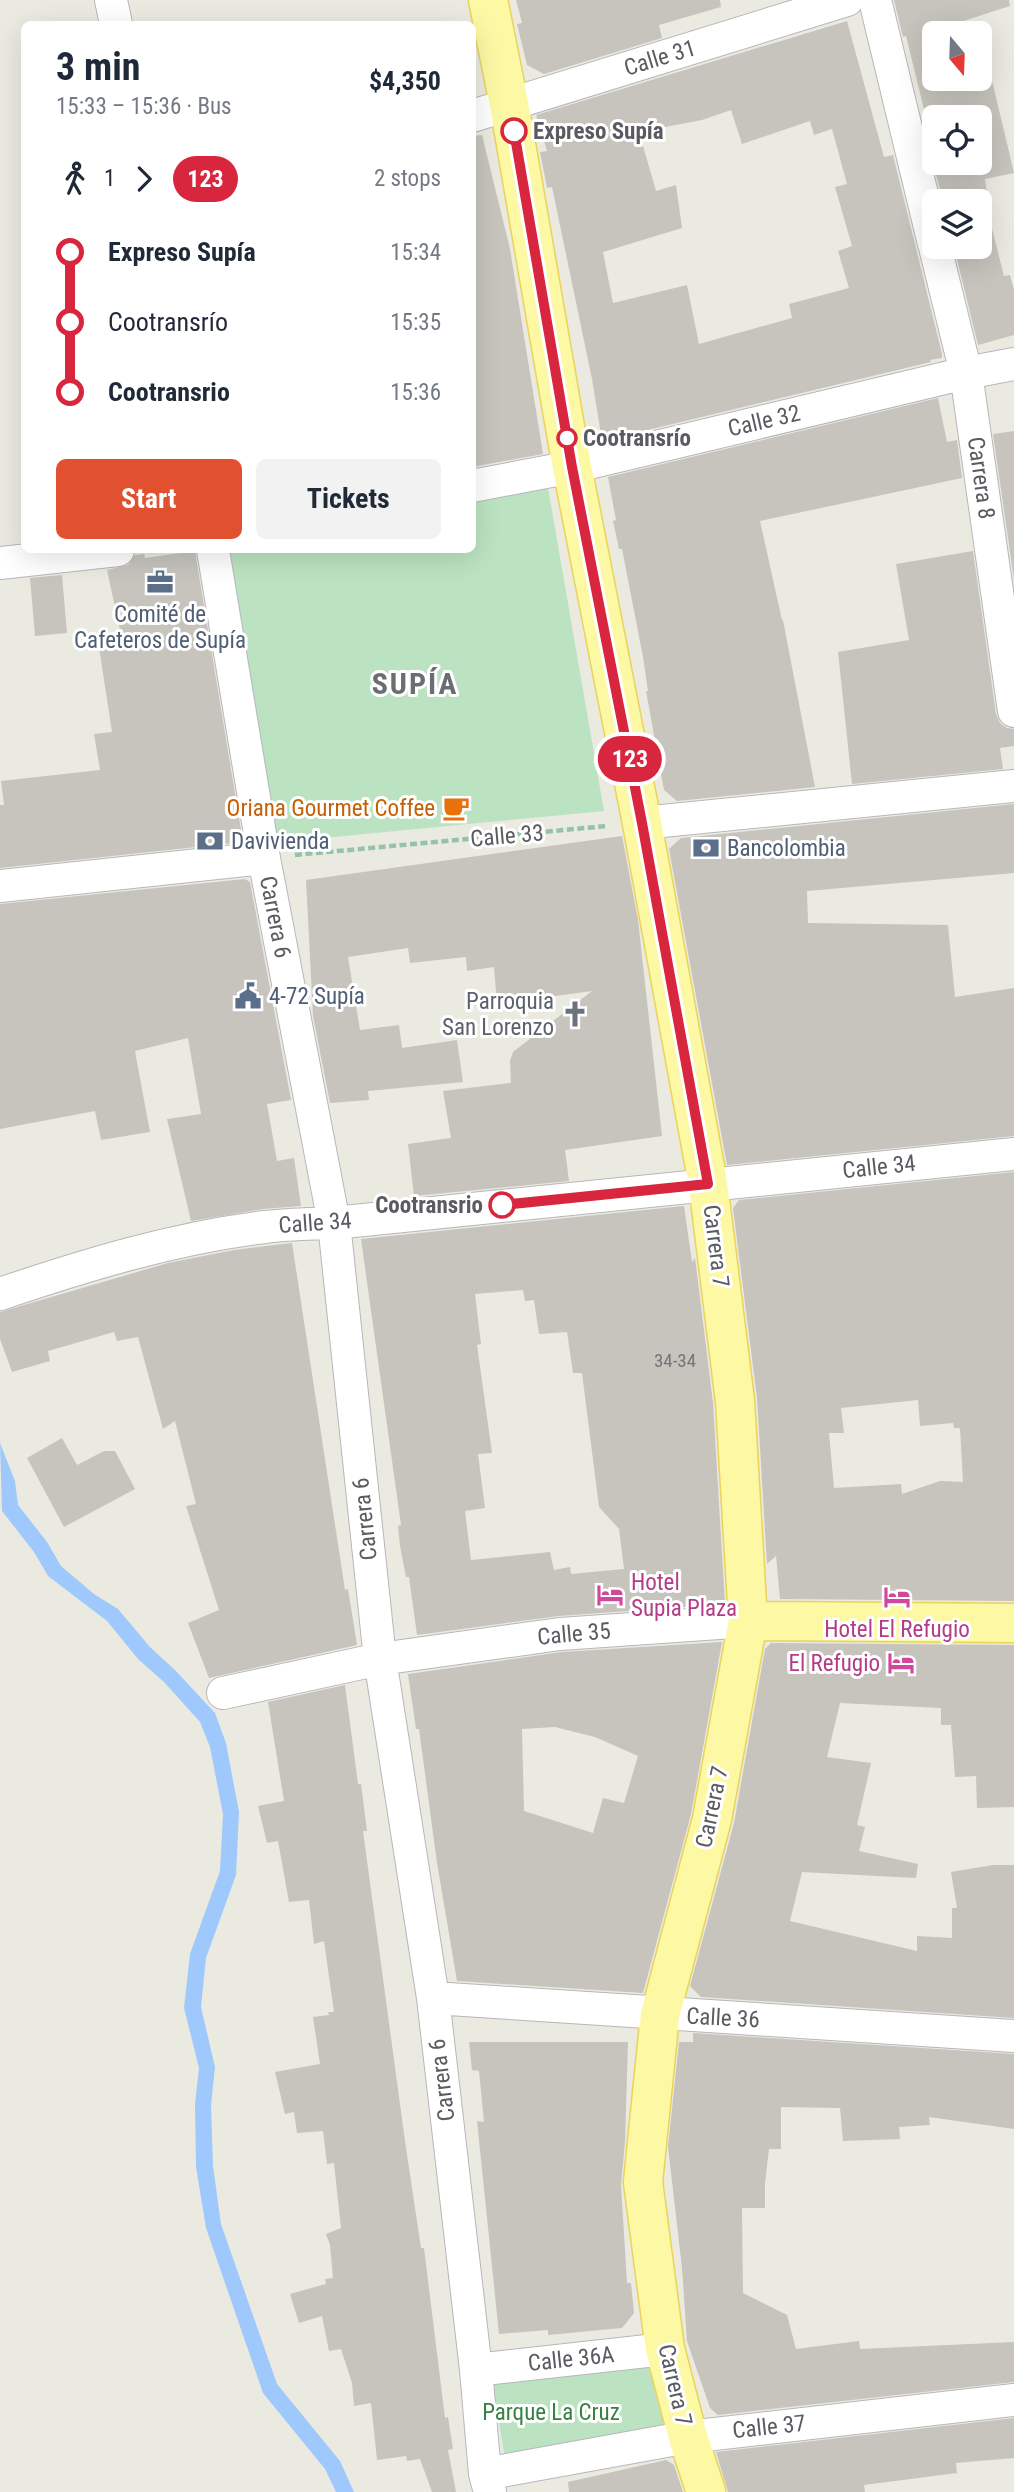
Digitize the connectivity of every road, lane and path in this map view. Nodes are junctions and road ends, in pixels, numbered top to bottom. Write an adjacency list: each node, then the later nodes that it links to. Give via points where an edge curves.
1 (111, 0): 5 (street)
2 (488, 0): 6 (main road, Carrera 7)
3 (848, 0): 6 (street, Calle 31)
4 (875, 0): 8 (street, Carrera 8)
5 (115, 21)
6 (509, 104): 7 (street, Calle 31); 12 (main road, Carrera 7)
7 (476, 115)
8 (922, 192)
9 (938, 259): 11 (street, Carrera 8)
10 (1014, 364): 11 (street, Calle 32)
11 (966, 373): 12 (street, Calle 32); 17 (street, Carrera 8)
12 (572, 467): 13 (street, Calle 32); 19 (main road, Carrera 7)
13 (476, 485)
14 (93, 553): 16 (street)
15 (213, 553): 20 (street, Carrera 6)
16 (0, 564)
17 (1014, 711)
18 (1014, 786): 19 (street)
19 (642, 823): 20 (path, Calle 33); 23 (main road, Carrera 7)
20 (264, 858): 21 (street); 24 (street, Carrera 6)
21 (0, 886)
22 (1014, 1154): 23 (street, Calle 34)
23 (708, 1184): 24 (street, Calle 34); 26 (main road, Carrera 7, via 735,1401)
24 (334, 1223): 25 (street, Calle 34, via 264,1227 138,1252); 28 (street, Carrera 6)
25 (0, 1294)
26 (748, 1620): 27 (main road, Calle 35); 28 (street, Calle 35, via 559,1633); 31 (main road, Carrera 7, via 712,1819)
27 (1014, 1623)
28 (380, 1659): 29 (street, Calle 35); 30 (street, Carrera 6)
29 (223, 1693)
30 (433, 1998): 31 (street, Calle 36); 34 (street, Carrera 6)
31 (660, 2015): 32 (street, Calle 36); 33 (main road, Carrera 7, via 643,2182)
32 (1014, 2036)
33 (666, 2349): 34 (street, Calle 36A); 36 (main road, Carrera 7)
34 (476, 2370): 37 (street, Carrera 6)
35 (1014, 2400): 36 (street, Calle 37)
36 (688, 2437): 37 (street, Calle 37); 38 (main road, Carrera 7)
37 (487, 2483)
38 (706, 2492)

